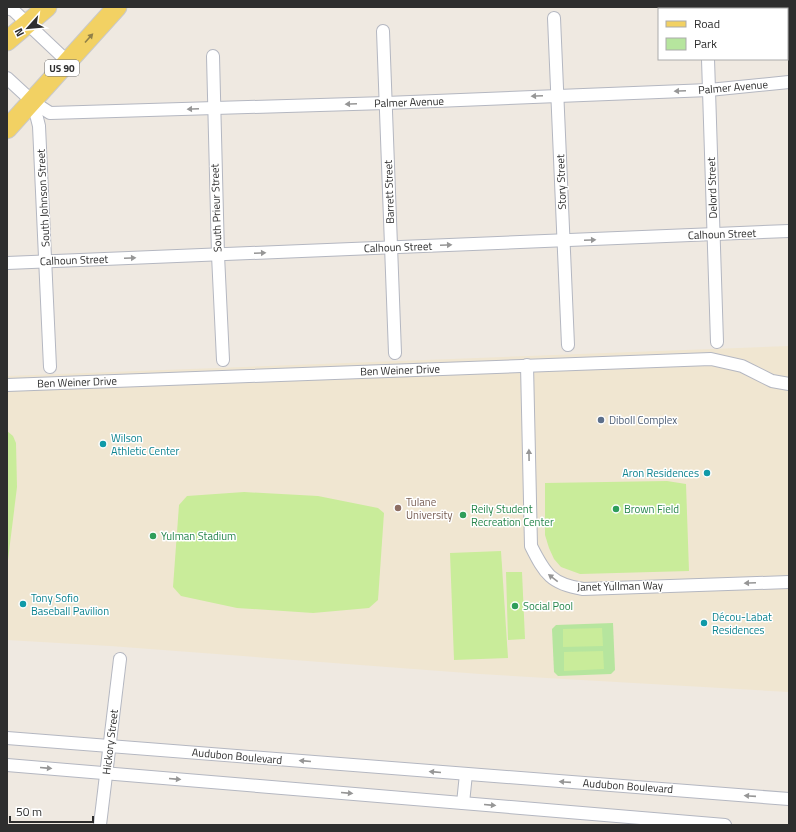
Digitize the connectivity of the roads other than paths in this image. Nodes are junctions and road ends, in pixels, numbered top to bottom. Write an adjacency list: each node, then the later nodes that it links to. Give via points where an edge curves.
1 (47, 7): 5 (main road)
2 (117, 7): 10 (main road, US 90, one-way to 2)
3 (7, 8): 5 (street)
4 (554, 18): 14 (street, Story Street)
5 (27, 23): 7 (main road); 10 (street)
6 (383, 31): 16 (street, Barrett Street)
7 (7, 41)
8 (213, 56): 17 (street, South Prieur Street)
9 (708, 60): 13 (street, Delord Street)
10 (68, 62): 15 (main road, US 90)
11 (7, 78): 15 (street, Palmer Avenue)
12 (789, 82): 13 (street, Palmer Avenue)
13 (709, 90): 14 (street, Palmer Avenue, one-way to 14); 20 (street, Delord Street)
14 (557, 95): 16 (street, Palmer Avenue, one-way to 16); 21 (street, Story Street)
15 (33, 102): 17 (street, Palmer Avenue, one-way to 15, via 50,113); 18 (main road, US 90); 24 (street, South Johnson Street, via 39,126)
16 (386, 103): 17 (street, Palmer Avenue, one-way to 17); 22 (street, Barrett Street)
17 (214, 108): 23 (street, South Prieur Street)
18 (7, 129)
19 (789, 231): 20 (street, Calhoun Street)
20 (714, 234): 21 (street, Calhoun Street, one-way to 20); 26 (street, Delord Street)
21 (563, 241): 22 (street, Calhoun Street, one-way to 21); 27 (street, Story Street)
22 (390, 248): 23 (street, Calhoun Street, one-way to 22); 28 (street, Barrett Street)
23 (218, 255): 24 (street, Calhoun Street, one-way to 23); 29 (street, South Prieur Street)
24 (46, 262): 25 (street, Calhoun Street); 31 (street, South Johnson Street)
25 (7, 263)
26 (717, 342)
27 (568, 345)
28 (395, 353)
29 (222, 360)
30 (527, 365): 32 (street, Ben Weiner Drive, via 712,359 742,366 772,381); 33 (street, Ben Weiner Drive); 34 (street, Janet Yullman Way, one-way to 30, via 584,589 566,586 553,579 542,568 531,546)
31 (50, 367)
32 (789, 384)
33 (7, 385)
34 (789, 582)
35 (120, 659): 37 (street, Hickory Street)
36 (7, 738): 37 (street, Audubon Boulevard)
37 (109, 746): 39 (street, Hickory Street); 40 (street, Audubon Boulevard, one-way to 37)
38 (7, 765): 39 (street, one-way to 39)
39 (106, 773): 42 (street, one-way to 42); 43 (street, Hickory Street)
40 (466, 774): 41 (street, Audubon Boulevard, one-way to 40); 42 (street)
41 (789, 799)
42 (463, 803): 44 (street, one-way to 44)
43 (100, 825)
44 (725, 825)

